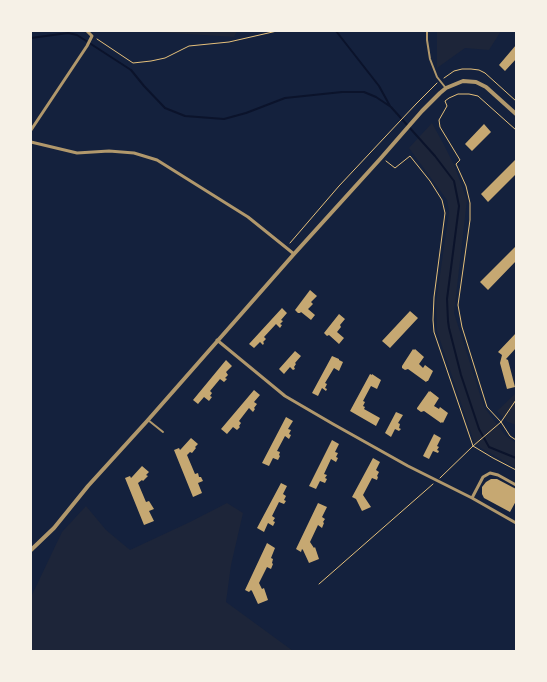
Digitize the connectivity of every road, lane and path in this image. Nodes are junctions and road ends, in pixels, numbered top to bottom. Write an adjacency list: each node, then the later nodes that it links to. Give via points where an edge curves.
1 (88, 31): 4 (street)
2 (277, 31): 4 (path, via 229,42 189,46 165,58 133,63)
3 (428, 31): 6 (lane, via 430,59 437,77)
4 (92, 37): 8 (street)
5 (437, 83): 12 (path)
6 (446, 88): 7 (street, via 462,81 476,82); 11 (street)
7 (516, 114)
8 (31, 130)
9 (516, 130): 17 (path, via 478,96 469,94 458,94 445,101 447,106 439,120 460,160 456,164 470,203 458,305 462,327 486,407)
10 (31, 142): 13 (street, via 77,153 109,150 157,160 248,217)
11 (381, 158): 13 (street); 20 (path, via 395,168 410,156 442,200 445,213 434,297 434,332)
12 (290, 242)
13 (294, 254): 14 (street)
14 (217, 340): 16 (street); 22 (street, via 285,396)
15 (516, 400): 17 (path)
16 (148, 420): 18 (lane); 26 (street)
17 (501, 422): 19 (path); 20 (path)
18 (162, 432)
19 (516, 440)
20 (474, 446): 21 (path); 22 (path)
21 (516, 470)
22 (436, 481): 24 (street); 27 (path)
23 (516, 485): 24 (street, via 490,473 483,477)
24 (472, 498): 25 (street)
25 (516, 524)
26 (31, 550)
27 (319, 584)

